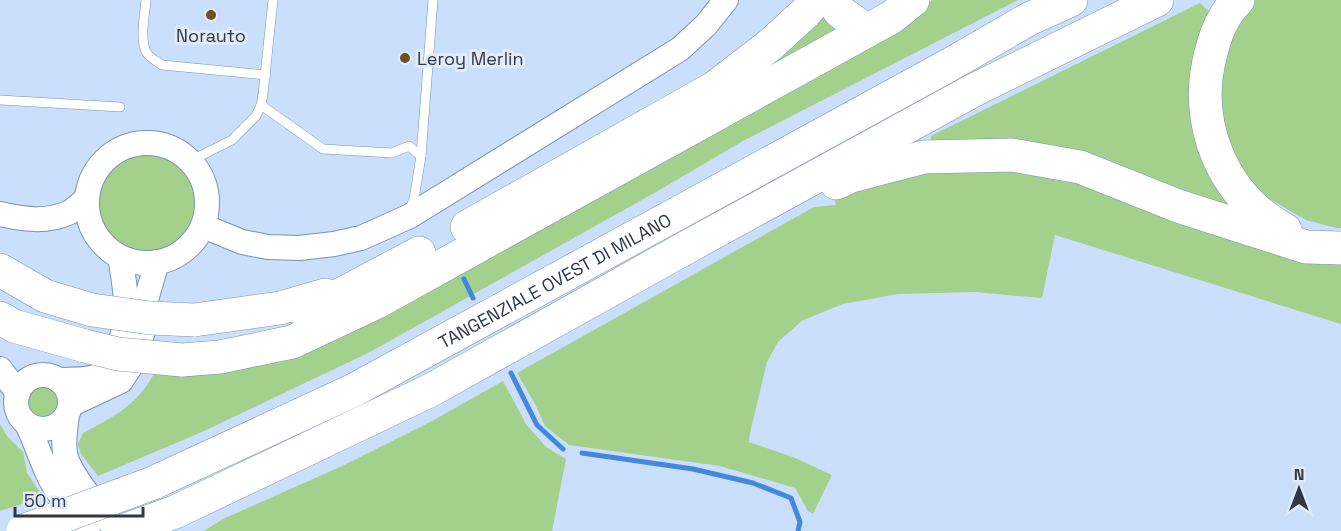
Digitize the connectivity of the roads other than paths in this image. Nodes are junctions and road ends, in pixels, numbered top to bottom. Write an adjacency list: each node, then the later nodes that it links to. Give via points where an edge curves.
1 (146, 0): 13 (lane, via 143,40 153,59 162,64)
2 (273, 0): 13 (lane)
3 (434, 0): 17 (lane)
4 (726, 0): 21 (street, via 680,49)
5 (816, 0): 31 (highway, via 770,45 714,88 386,272 358,285)
6 (834, 0): 12 (highway, via 838,11)
7 (913, 0): 12 (highway)
8 (1071, 0): 11 (highway, TANGENZIALE OVEST DI MILANO)
9 (1157, 0): 23 (highway, TANGENZIALE OVEST DI MILANO, via 976,89)
10 (1238, 0): 24 (highway, via 1226,15 1206,70 1205,103 1214,148 1230,180 1248,203 1271,222 1300,238)
11 (1041, 10): 37 (highway, TANGENZIALE OVEST DI MILANO, bridge, via 941,70 354,390 153,483)
12 (867, 31): 31 (highway, via 377,302 292,342 220,357)
13 (266, 75): 15 (lane)
14 (0, 100): 16 (lane)
15 (261, 105): 17 (lane, via 323,149 392,153 409,146); 18 (lane, via 256,116 232,140)
16 (120, 107)
17 (421, 156): 21 (lane)
18 (190, 161): 19 (street, via 175,150 156,144 118,150 92,179); 22 (street, via 201,175 206,192)
19 (87, 198): 20 (street, via 67,213 42,220); 25 (street, via 88,216 95,233)
20 (0, 214)
21 (407, 218): 22 (street, via 361,238 299,248 242,242)
22 (203, 226): 26 (street, via 184,250)
23 (688, 246): 24 (highway, via 764,217 851,176 924,157 1012,155 1080,167 1178,206 1306,247); 40 (highway, TANGENZIALE OVEST DI MILANO, via 431,390 175,512)
24 (1341, 248)
25 (120, 257): 26 (street, via 138,263); 33 (street, via 127,298 126,326 111,364 99,375)
26 (157, 262): 35 (street, via 134,361 121,381)
27 (0, 270): 30 (highway, via 45,296)
28 (0, 295): 30 (highway, via 56,321)
29 (0, 318): 30 (highway, via 14,326)
30 (89, 329): 31 (highway, bridge, via 118,354)
31 (189, 339)
32 (0, 369): 34 (street)
33 (58, 380): 34 (street, via 35,376); 35 (street, via 68,391)
34 (18, 393): 36 (street, via 17,408)
35 (68, 411): 36 (street, via 53,428 35,428); 39 (street, via 64,435 69,465)
36 (27, 423): 38 (street, via 58,493)
37 (23, 531)
38 (88, 531)
39 (117, 531)
40 (123, 531)

